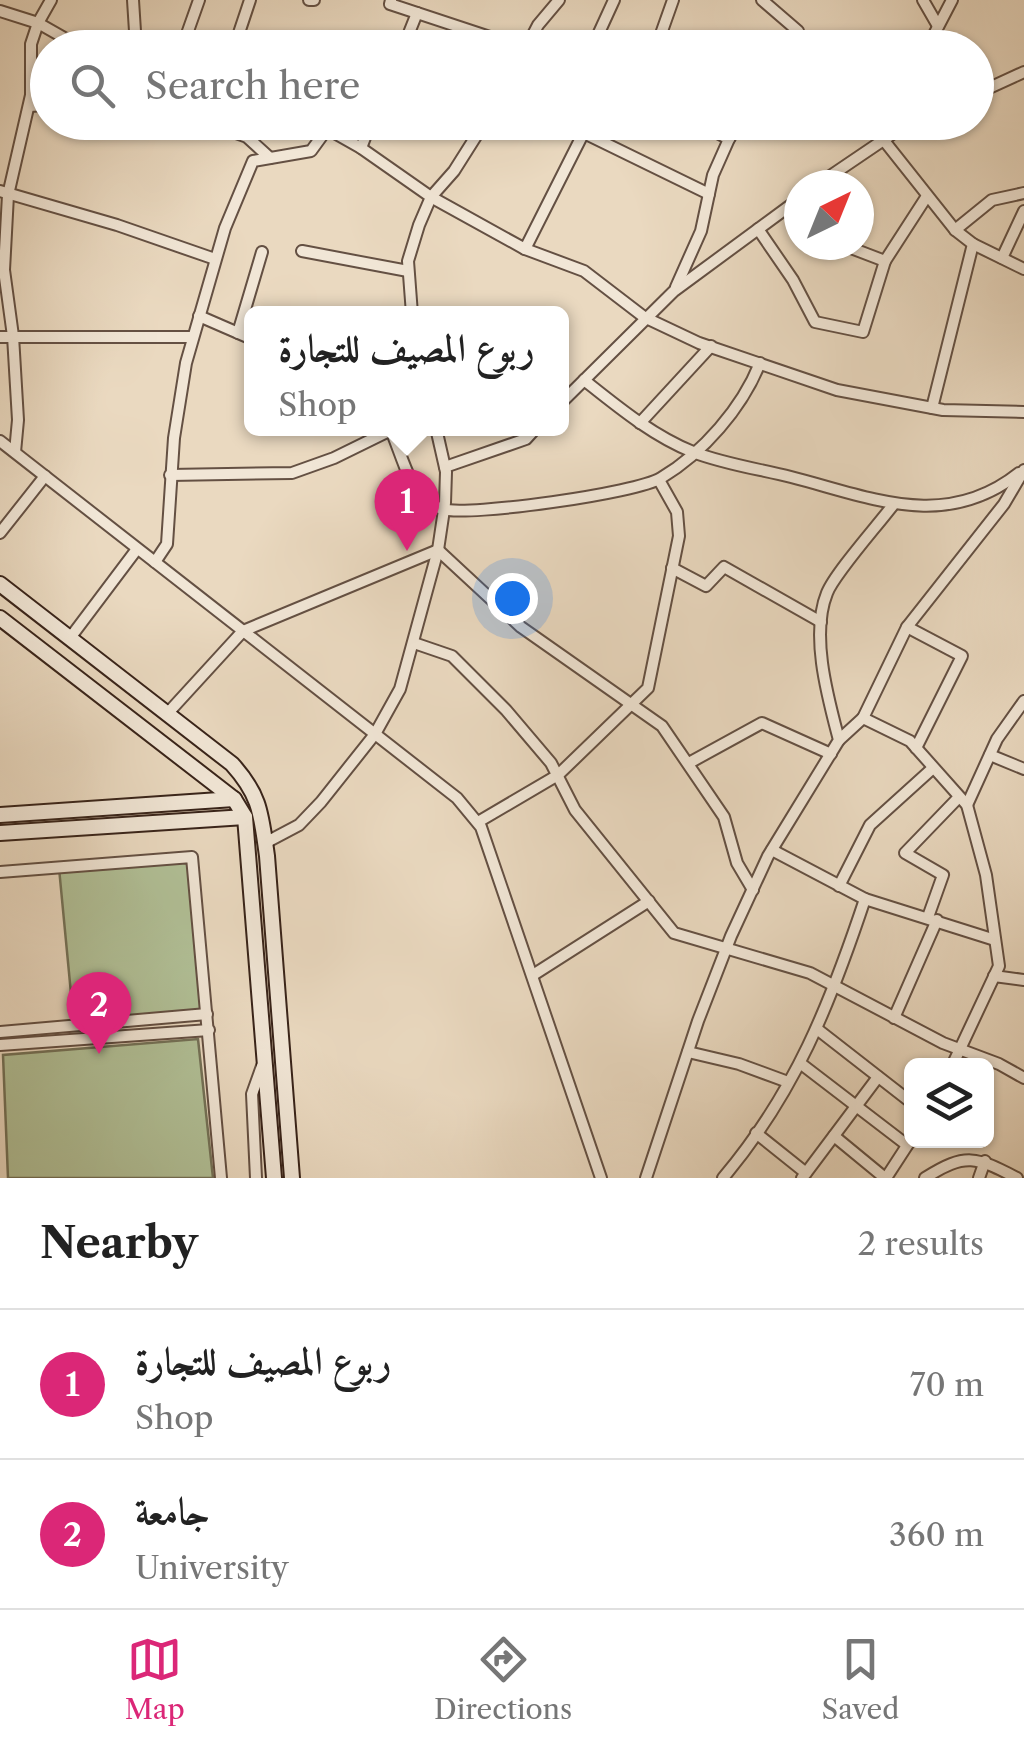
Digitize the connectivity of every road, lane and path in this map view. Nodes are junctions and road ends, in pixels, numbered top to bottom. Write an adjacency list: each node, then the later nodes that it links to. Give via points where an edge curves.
1 (51, 0): 15 (street)
2 (132, 0): 19 (street)
3 (199, 0): 20 (street)
4 (250, 0): 21 (street)
5 (374, 0): 12 (street)
6 (559, 0): 24 (street)
7 (614, 0): 25 (street)
8 (673, 0): 26 (street)
9 (762, 0): 27 (street)
10 (922, 0): 16 (street)
11 (952, 0): 16 (street)
12 (390, 2): 14 (street)
13 (0, 11): 15 (street)
14 (417, 13): 22 (street); 23 (street)
15 (38, 23): 17 (street); 18 (street)
16 (938, 26): 28 (street)
17 (36, 30)
18 (50, 30)
19 (135, 30)
20 (188, 30)
21 (240, 30)
22 (410, 30)
23 (469, 30)
24 (535, 30)
25 (600, 30)
26 (662, 30)
27 (798, 30)
28 (936, 30)
29 (1024, 72): 31 (street)
30 (30, 75): 32 (street)
31 (994, 86)
32 (29, 106): 46 (street)
33 (250, 140): 44 (street)
34 (319, 140): 44 (street, via 311,151)
35 (347, 140): 43 (street)
36 (364, 140): 43 (street)
37 (474, 140): 50 (street)
38 (580, 140): 56 (street)
39 (608, 140): 47 (street)
40 (729, 140): 47 (street)
41 (879, 140): 45 (street)
42 (884, 140): 49 (street)
43 (361, 148): 50 (street)
44 (270, 158): 60 (street, via 253,161)
45 (838, 170)
46 (4, 193): 60 (street); 73 (street)
47 (708, 194): 65 (street)
48 (1024, 194): 54 (street, via 992,200)
49 (927, 196): 54 (street); 62 (street)
50 (431, 198): 56 (street); 64 (street)
51 (784, 209): 53 (street)
52 (1024, 210): 61 (street)
53 (758, 228): 62 (street, via 815,322 864,332); 65 (street)
54 (955, 230): 55 (street)
55 (974, 244): 61 (street); 80 (street)
56 (525, 249): 70 (street, via 584,271)
57 (302, 251): 64 (street)
58 (262, 252): 66 (street)
59 (874, 257): 62 (street)
60 (216, 258): 69 (street)
61 (1002, 258): 63 (street)
62 (885, 261)
63 (1024, 270)
64 (408, 271): 67 (street)
65 (674, 291): 70 (street)
66 (246, 306)
67 (411, 306)
68 (244, 313): 71 (street)
69 (198, 316): 71 (street); 75 (street)
70 (644, 318): 76 (street); 78 (street)
71 (238, 333): 74 (street)
72 (0, 336): 73 (street)
73 (13, 336): 75 (street); 88 (street)
74 (244, 336)
75 (193, 337): 92 (street)
76 (710, 346): 77 (street); 82 (street)
77 (760, 363): 80 (street, via 837,390); 89 (street, via 751,385)
78 (584, 380): 79 (street); 82 (street)
79 (569, 395)
80 (932, 408): 81 (street)
81 (1024, 412)
82 (640, 423): 89 (street)
83 (379, 436): 92 (street, via 292,473)
84 (394, 436): 96 (street, via 419,496)
85 (438, 436): 90 (street)
86 (529, 436): 90 (street)
87 (0, 441): 88 (street)
88 (15, 452): 93 (street)
89 (694, 452): 94 (street); 95 (street)
90 (445, 467): 96 (street)
91 (1024, 470): 95 (street, via 974,498); 105 (street)
92 (170, 475): 100 (street, via 166,544)
93 (45, 476): 97 (street); 98 (street)
94 (659, 480): 96 (street, via 615,493); 101 (street, via 677,512)
95 (894, 506): 104 (street, via 827,591)
96 (444, 510): 99 (street)
97 (0, 532)
98 (137, 548): 100 (street); 107 (street)
99 (438, 550): 106 (street); 108 (street); 110 (street, via 520,627)
100 (154, 562): 106 (street)
101 (672, 568): 104 (street, via 706,586 724,567); 110 (street, via 648,688)
102 (0, 584): 107 (main road)
103 (0, 618): 122 (main road)
104 (821, 622): 114 (street, via 825,686)
105 (907, 628): 112 (street); 115 (street, via 962,656)
106 (243, 631): 111 (street); 113 (street)
107 (70, 638): 111 (main road)
108 (414, 643): 113 (street, via 400,689); 121 (street, via 452,656)
109 (1024, 701): 117 (street)
110 (633, 706): 118 (street, via 662,726); 121 (street)
111 (167, 714): 128 (main road, via 249,783 260,803)
112 (863, 718): 114 (street); 115 (street)
113 (374, 734): 126 (street); 128 (street, via 321,802)
114 (839, 740): 116 (street)
115 (916, 748): 119 (street)
116 (831, 754): 118 (street, via 762,723); 129 (street)
117 (990, 755): 120 (street); 123 (street)
118 (689, 763): 132 (street, via 724,817)
119 (933, 768): 123 (street); 131 (street, via 870,825)
120 (1024, 769)
121 (558, 776): 126 (street); 134 (street, via 575,810)
122 (234, 799): 124 (main road); 125 (main road)
123 (963, 801): 135 (street, via 905,853 944,876); 136 (street, via 986,875)
124 (0, 815)
125 (244, 817): 127 (main road); 151 (main road)
126 (478, 822): 138 (street)
127 (0, 833)
128 (265, 843): 167 (main road)
129 (772, 850): 131 (street); 132 (street)
130 (0, 872): 142 (street, via 192,858)
131 (839, 886): 133 (street)
132 (753, 890): 137 (street)
133 (865, 899): 135 (street); 141 (street)
134 (649, 901): 137 (street, via 674,932); 138 (street)
135 (932, 919): 136 (street); 143 (street)
136 (995, 940): 139 (street)
137 (727, 948): 141 (street, via 810,973); 149 (street)
138 (533, 975): 168 (street)
139 (994, 976): 140 (street); 148 (street)
140 (1024, 980)
141 (836, 988): 143 (street); 144 (street)
142 (207, 1014): 145 (street); 146 (street)
143 (894, 1018): 148 (street)
144 (817, 1029): 152 (street); 153 (street)
145 (209, 1030): 147 (street); 164 (street)
146 (0, 1032)
147 (0, 1045)
148 (961, 1050): 150 (street); 154 (street)
149 (688, 1052): 155 (street); 169 (street)
150 (956, 1058)
151 (264, 1060): 165 (street, via 252,1094); 166 (main road)
152 (800, 1063): 155 (street); 157 (street)
153 (878, 1077): 156 (street); 157 (street)
154 (1024, 1078)
155 (788, 1082): 158 (street)
156 (904, 1097)
157 (856, 1106): 159 (street); 160 (street)
158 (756, 1133): 163 (street); 170 (street)
159 (834, 1136): 163 (street); 171 (street)
160 (904, 1139)
161 (905, 1148): 171 (street)
162 (985, 1161): 172 (street, via 964,1158); 173 (street); 174 (street)
163 (804, 1176)
164 (221, 1178)
165 (256, 1178)
166 (274, 1178)
167 (292, 1178)
168 (601, 1178)
169 (646, 1178)
170 (723, 1178)
171 (885, 1178)
172 (925, 1178)
173 (979, 1178)
174 (1017, 1178)

